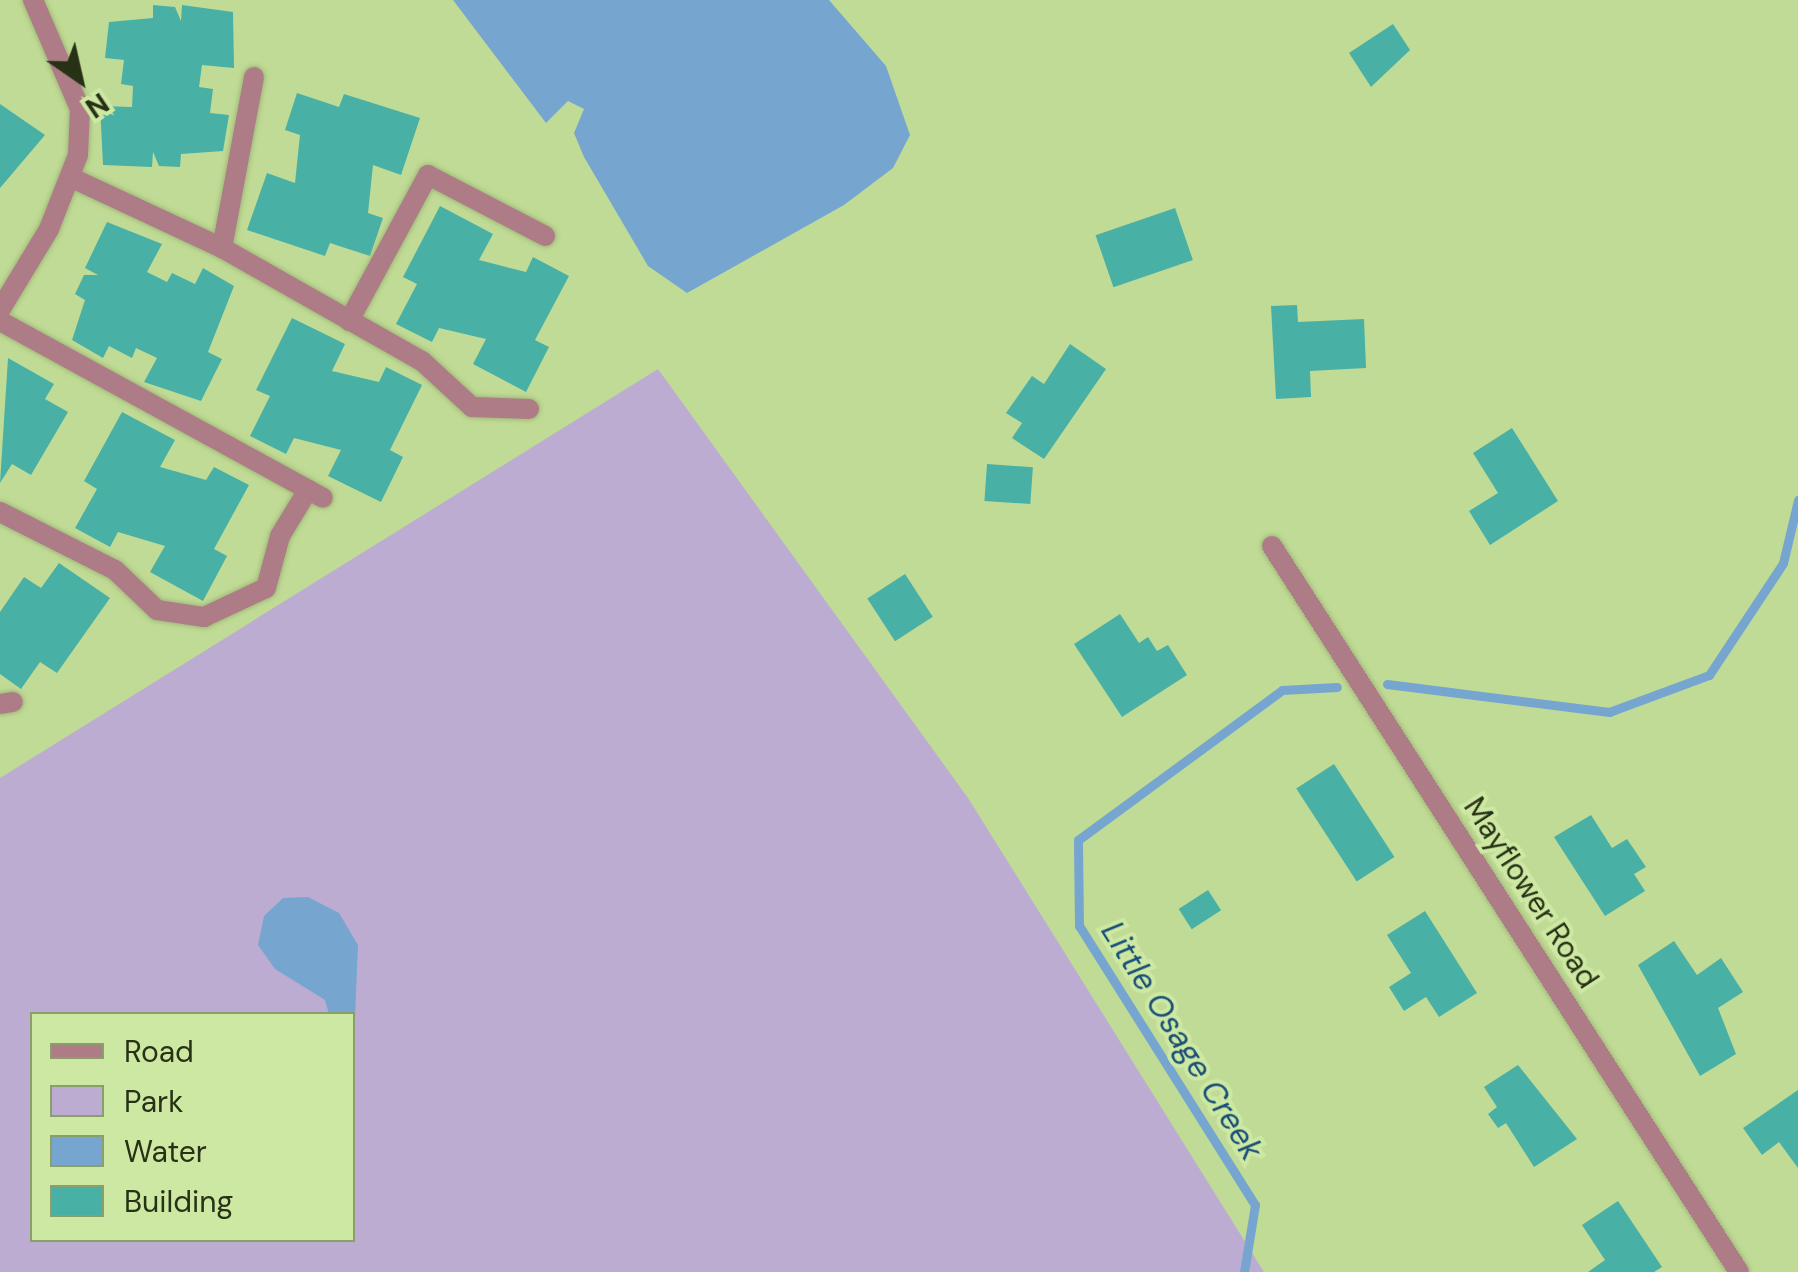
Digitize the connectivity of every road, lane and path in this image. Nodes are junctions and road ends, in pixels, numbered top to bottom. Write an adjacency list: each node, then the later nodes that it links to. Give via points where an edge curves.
1 (32, 0): 3 (street, via 80,109)
2 (254, 77): 5 (street)
3 (72, 178): 5 (street); 6 (street)
4 (545, 236): 8 (street, via 428,175)
5 (222, 248): 8 (street)
6 (2, 301)
7 (0, 321): 10 (street, via 315,494 280,536 266,588 204,616 166,614 103,563)
8 (349, 321): 9 (street, via 449,379 472,408)
9 (529, 409)
10 (0, 512)
11 (1272, 546): 12 (street, Mayflower Road)
12 (1739, 1272)

